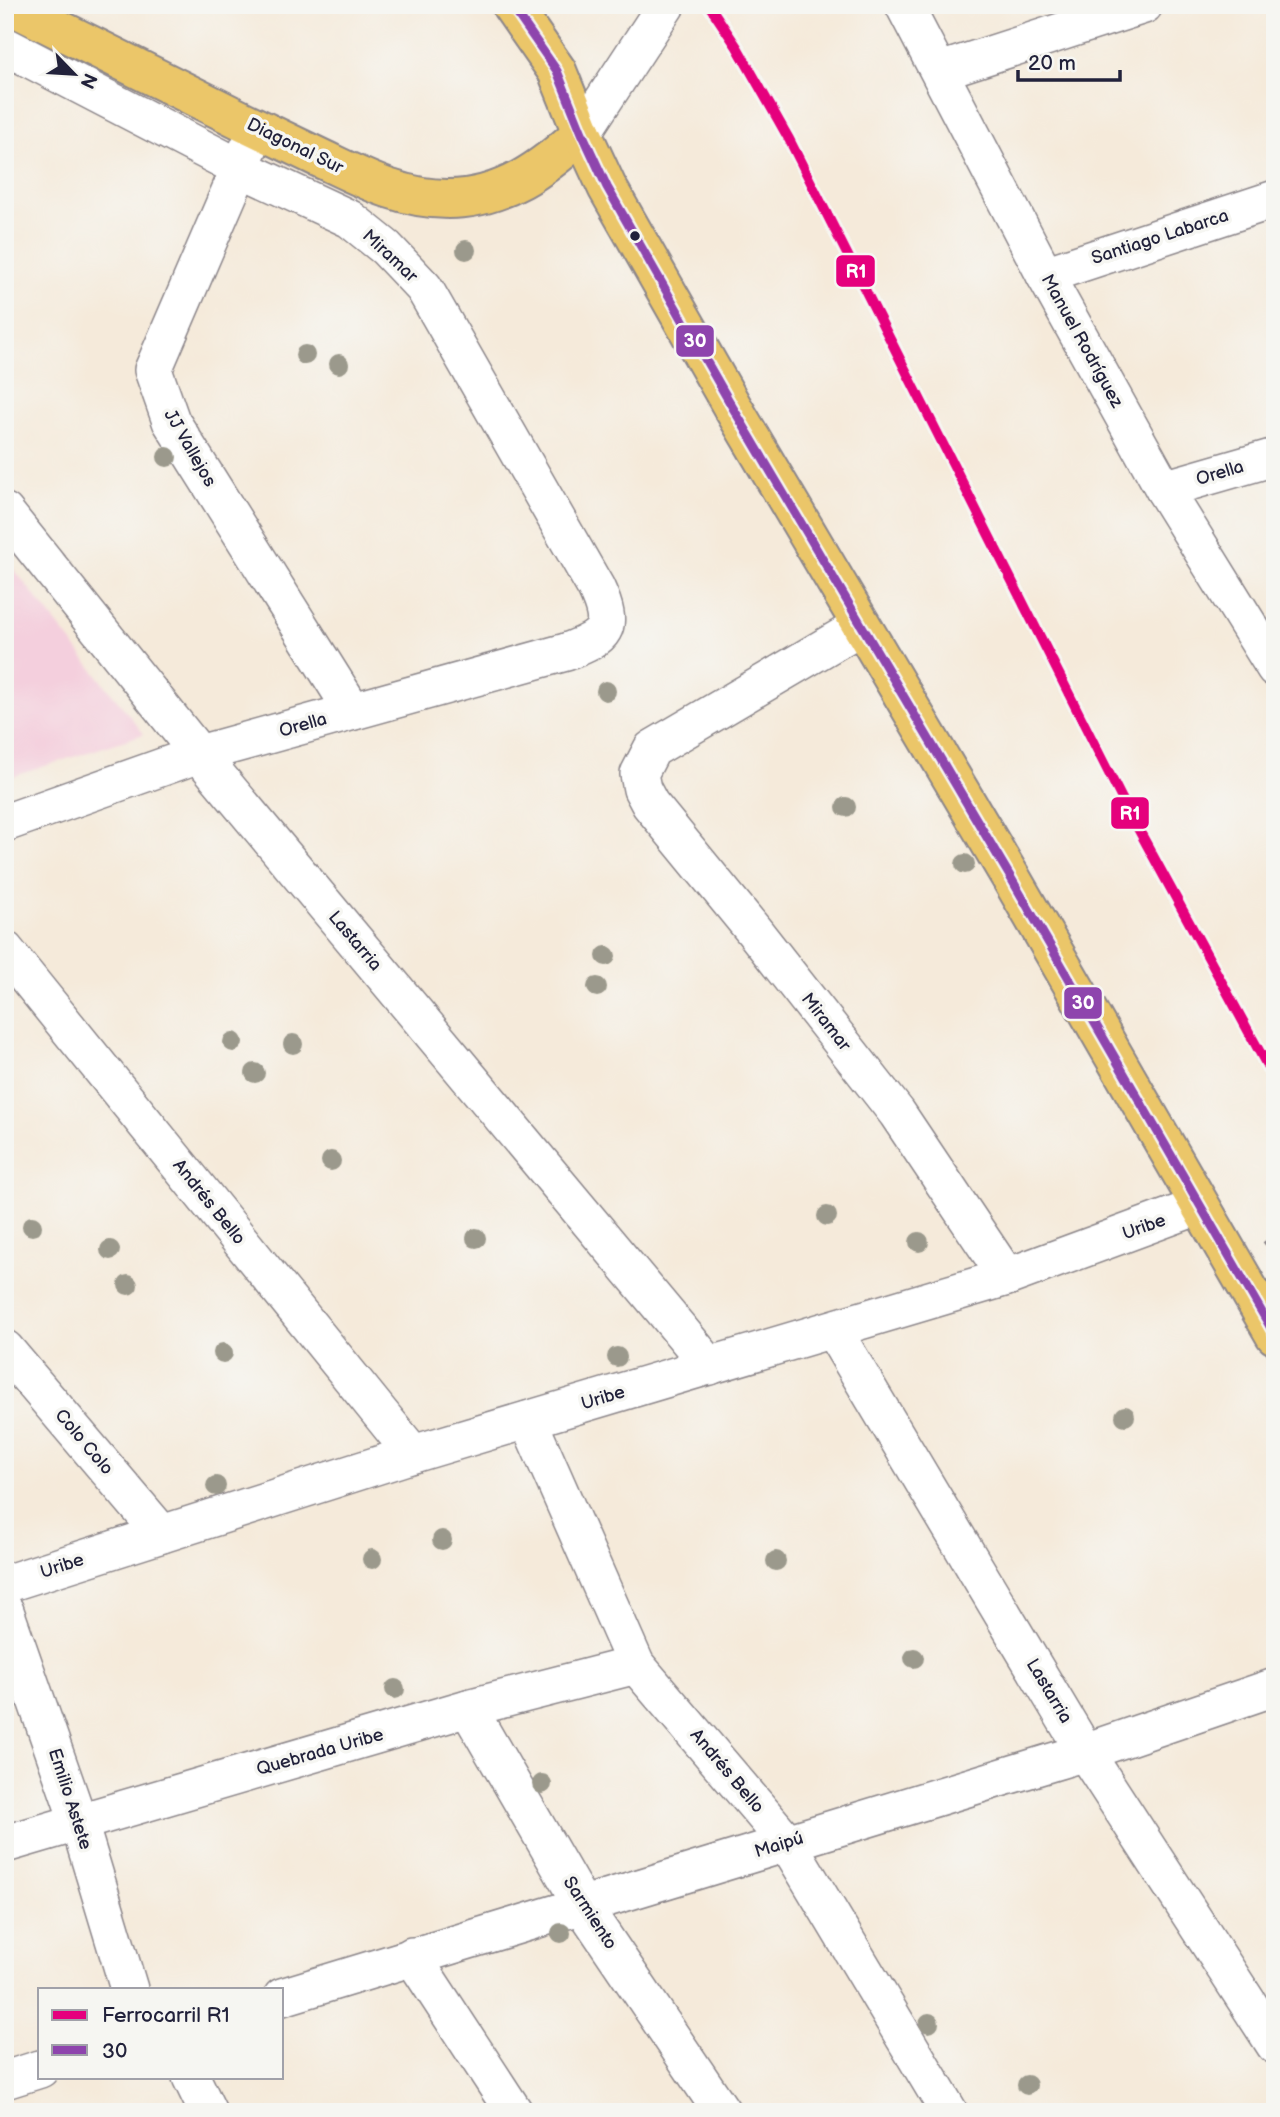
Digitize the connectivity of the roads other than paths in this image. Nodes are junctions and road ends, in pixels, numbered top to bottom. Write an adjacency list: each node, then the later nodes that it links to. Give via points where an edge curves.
1 (511, 5): 9 (main road, via 557,71)
2 (666, 5): 9 (street)
3 (904, 5): 7 (street, Manuel Rodríguez)
4 (1144, 5): 7 (street)
5 (13, 9): 8 (main road, Diagonal Sur)
6 (5, 46): 10 (street, Miramar)
7 (940, 71): 12 (street, Manuel Rodríguez)
8 (258, 128): 9 (main road, Diagonal Sur, via 396,193 451,200 479,196 520,181); 10 (street, JJ Vallejos)
9 (582, 133): 16 (main road, via 607,187)
10 (240, 168): 17 (street, Miramar, via 350,219 424,288 596,588 605,607); 19 (street, JJ Vallejos, via 153,370 171,421)
11 (1275, 199): 12 (street, Santiago Labarca)
12 (1045, 275): 14 (street, Manuel Rodríguez)
13 (1275, 457): 14 (street, Orella)
14 (1164, 489): 18 (street, Manuel Rodríguez)
15 (5, 512): 20 (street, Lastarria)
16 (861, 626): 23 (main road); 24 (street, Miramar, via 664,740 652,749 639,774 642,789 897,1113)
17 (603, 633): 19 (street, Orella, via 566,652)
18 (1275, 668)
19 (353, 711): 20 (street, Orella)
20 (199, 754): 21 (street, Orella); 28 (street, Lastarria)
21 (5, 823)
22 (5, 950): 30 (street, Andrés Bello)
23 (1199, 1206): 24 (street, Uribe); 26 (main road)
24 (1007, 1277): 25 (street, Uribe)
25 (832, 1330): 28 (street, Uribe); 37 (street, Lastarria)
26 (1275, 1335)
27 (5, 1349): 31 (street, Colo Colo)
28 (710, 1366): 29 (street, Uribe)
29 (528, 1420): 30 (street, Uribe); 34 (street, Andrés Bello)
30 (414, 1454): 31 (street, Uribe)
31 (162, 1534): 32 (street, Uribe)
32 (5, 1584)
33 (5, 1611): 38 (street, Emilio Astete)
34 (636, 1665): 36 (street, Quebrada Uribe); 39 (street, Andrés Bello)
35 (1275, 1687): 37 (street, Maipú)
36 (468, 1708): 38 (street, Quebrada Uribe); 41 (street, Sarmiento)
37 (1085, 1752): 39 (street, Maipú); 45 (street, Lastarria)
38 (79, 1823): 40 (street, Quebrada Uribe); 43 (street, Emilio Astete)
39 (788, 1842): 41 (street, Maipú); 52 (street, Andrés Bello)
40 (5, 1844)
41 (582, 1905): 42 (street, Maipú); 51 (street, Sarmiento)
42 (412, 1956): 44 (street, Maipú); 50 (street)
43 (129, 1988)
44 (284, 1996)
45 (1275, 2045)
46 (38, 2071): 48 (street)
47 (191, 2078): 49 (street)
48 (5, 2080)
49 (208, 2112)
50 (514, 2112)
51 (722, 2112)
52 (950, 2112)

